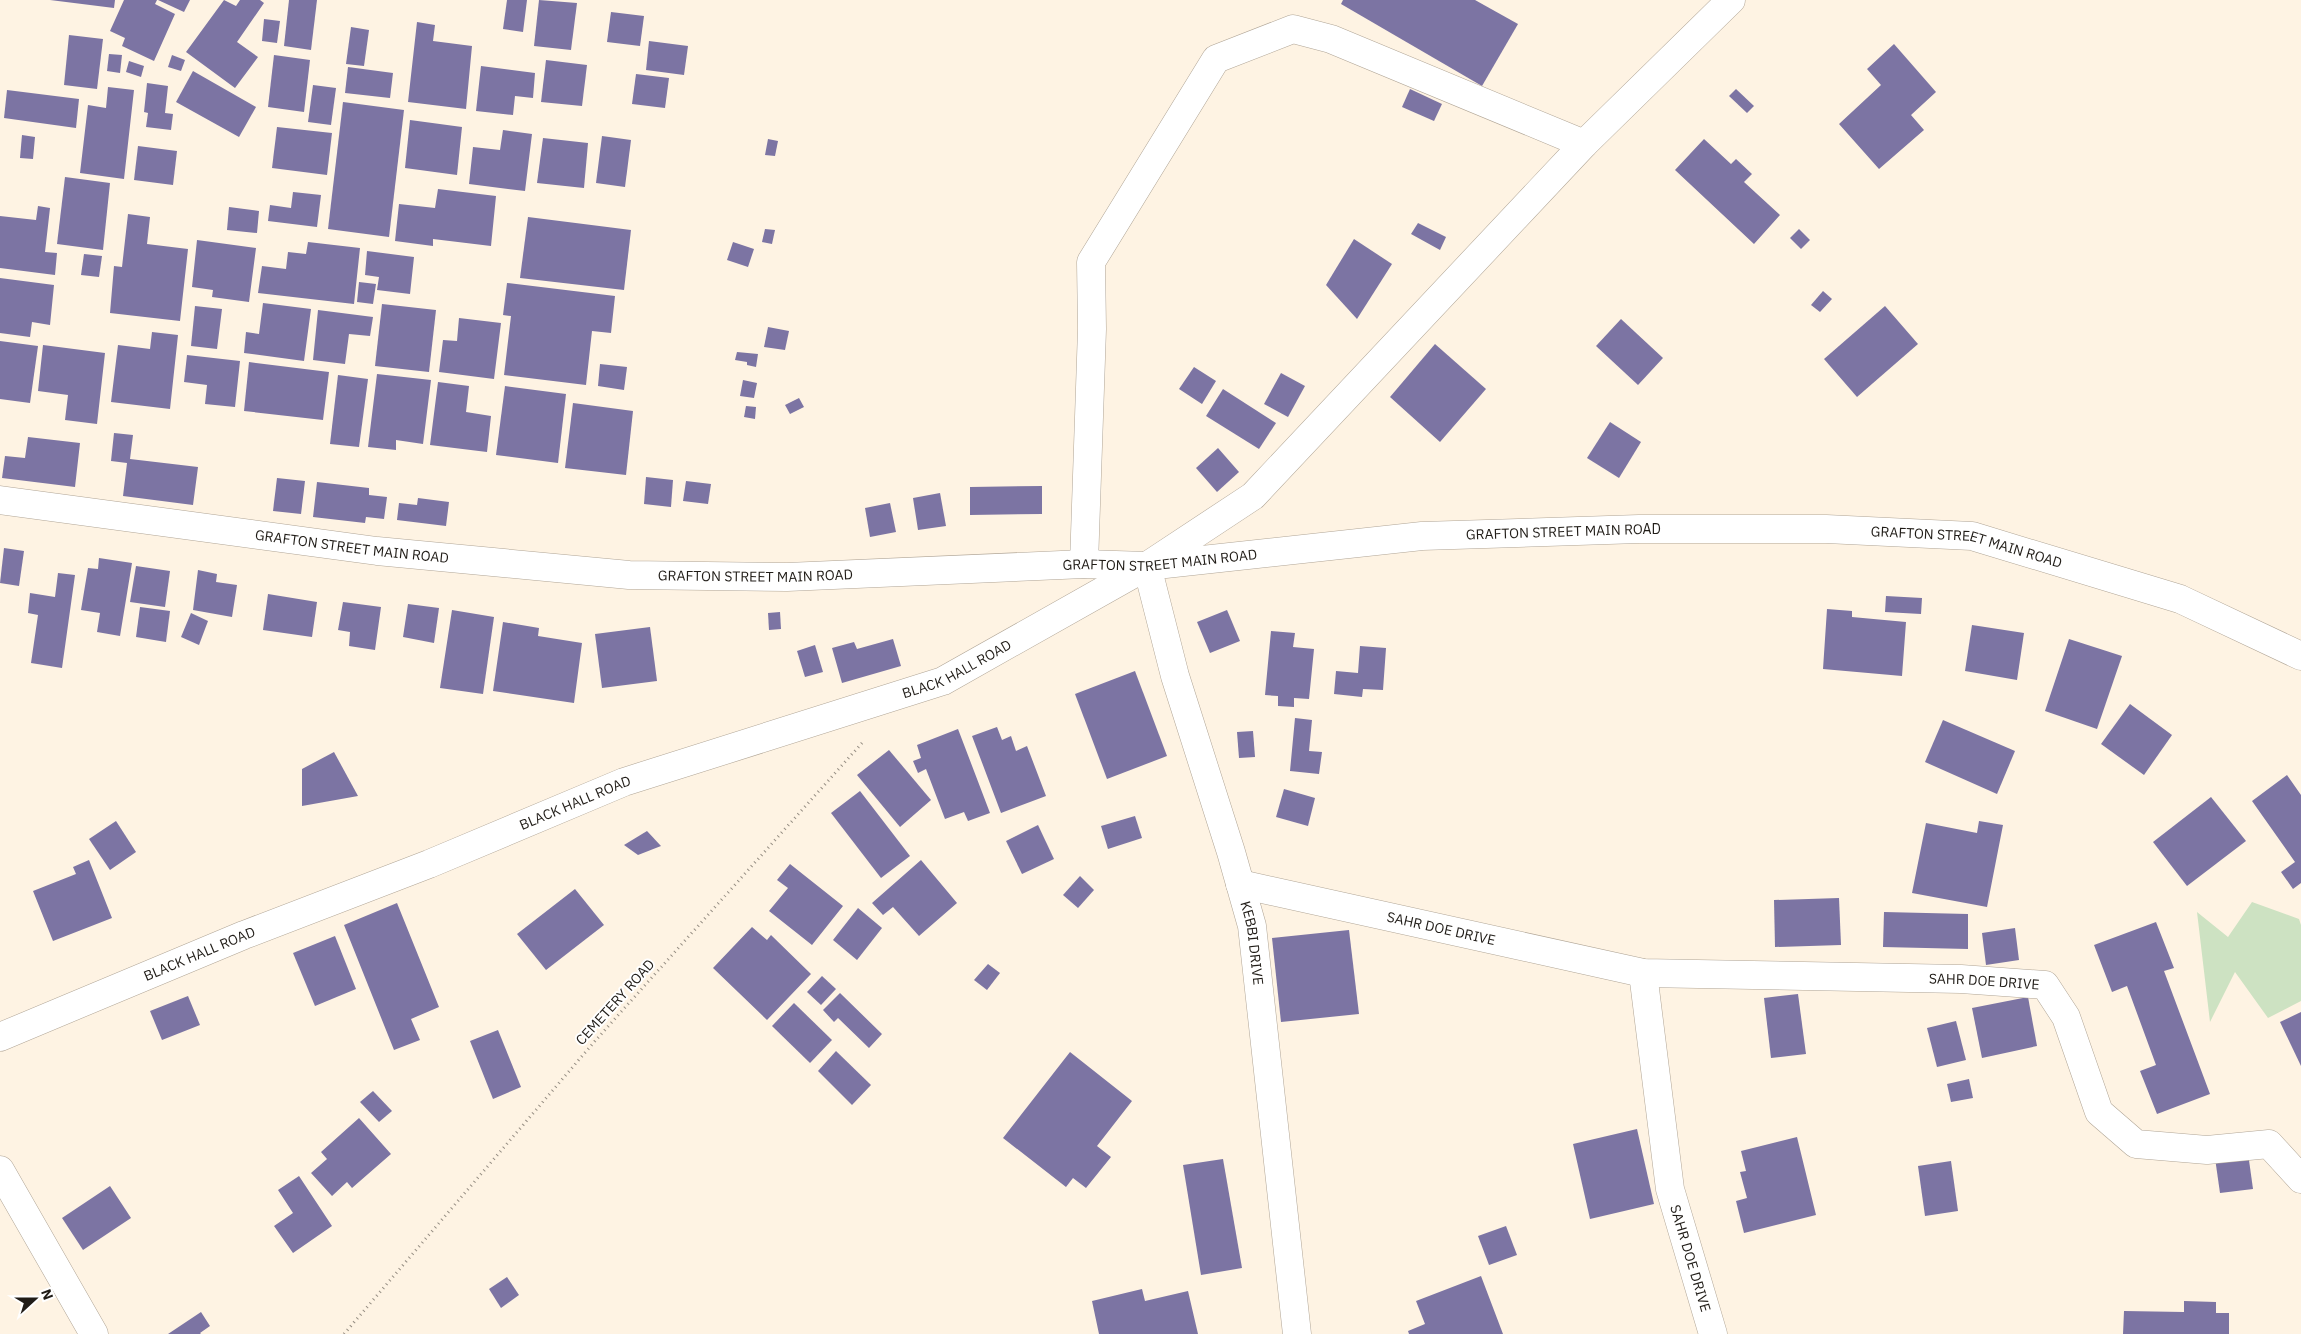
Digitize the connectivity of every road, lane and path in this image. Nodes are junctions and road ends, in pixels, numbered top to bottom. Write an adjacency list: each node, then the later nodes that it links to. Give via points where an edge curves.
1 (1731, 0): 2 (street, BLACK HALL ROAD)
2 (1584, 144): 4 (street, via 1331,39 1293,29 1216,58 1091,262 1092,329); 5 (street, BLACK HALL ROAD, via 1253,496)
3 (0, 500): 4 (street, GRAFTON STREET MAIN ROAD, via 377,551 629,575 787,577)
4 (1084, 564): 5 (street, GRAFTON STREET MAIN ROAD)
5 (1147, 566): 6 (street, GRAFTON STREET MAIN ROAD, via 1422,536 1638,529 1786,529 1972,536 2180,600); 8 (street, KEBBI DRIVE, via 1175,676); 10 (street, BLACK HALL ROAD, via 943,681 624,782 430,864 244,935)
6 (2301, 656)
7 (865, 740): 14 (path, CEMETERY ROAD, via 595,1041)
8 (1240, 884): 9 (street, SAHR DOE DRIVE); 15 (street, KEBBI DRIVE, via 1252,926)
9 (1643, 973): 12 (street, SAHR DOE DRIVE, via 1960,978 2045,985 2066,1017 2099,1112 2136,1144 2207,1150 2269,1144); 16 (street, SAHR DOE DRIVE, via 1670,1189)
10 (0, 1037)
11 (0, 1170): 13 (street)
12 (2301, 1179)
13 (94, 1334)
14 (344, 1334)
15 (1297, 1334)
16 (1712, 1334)

